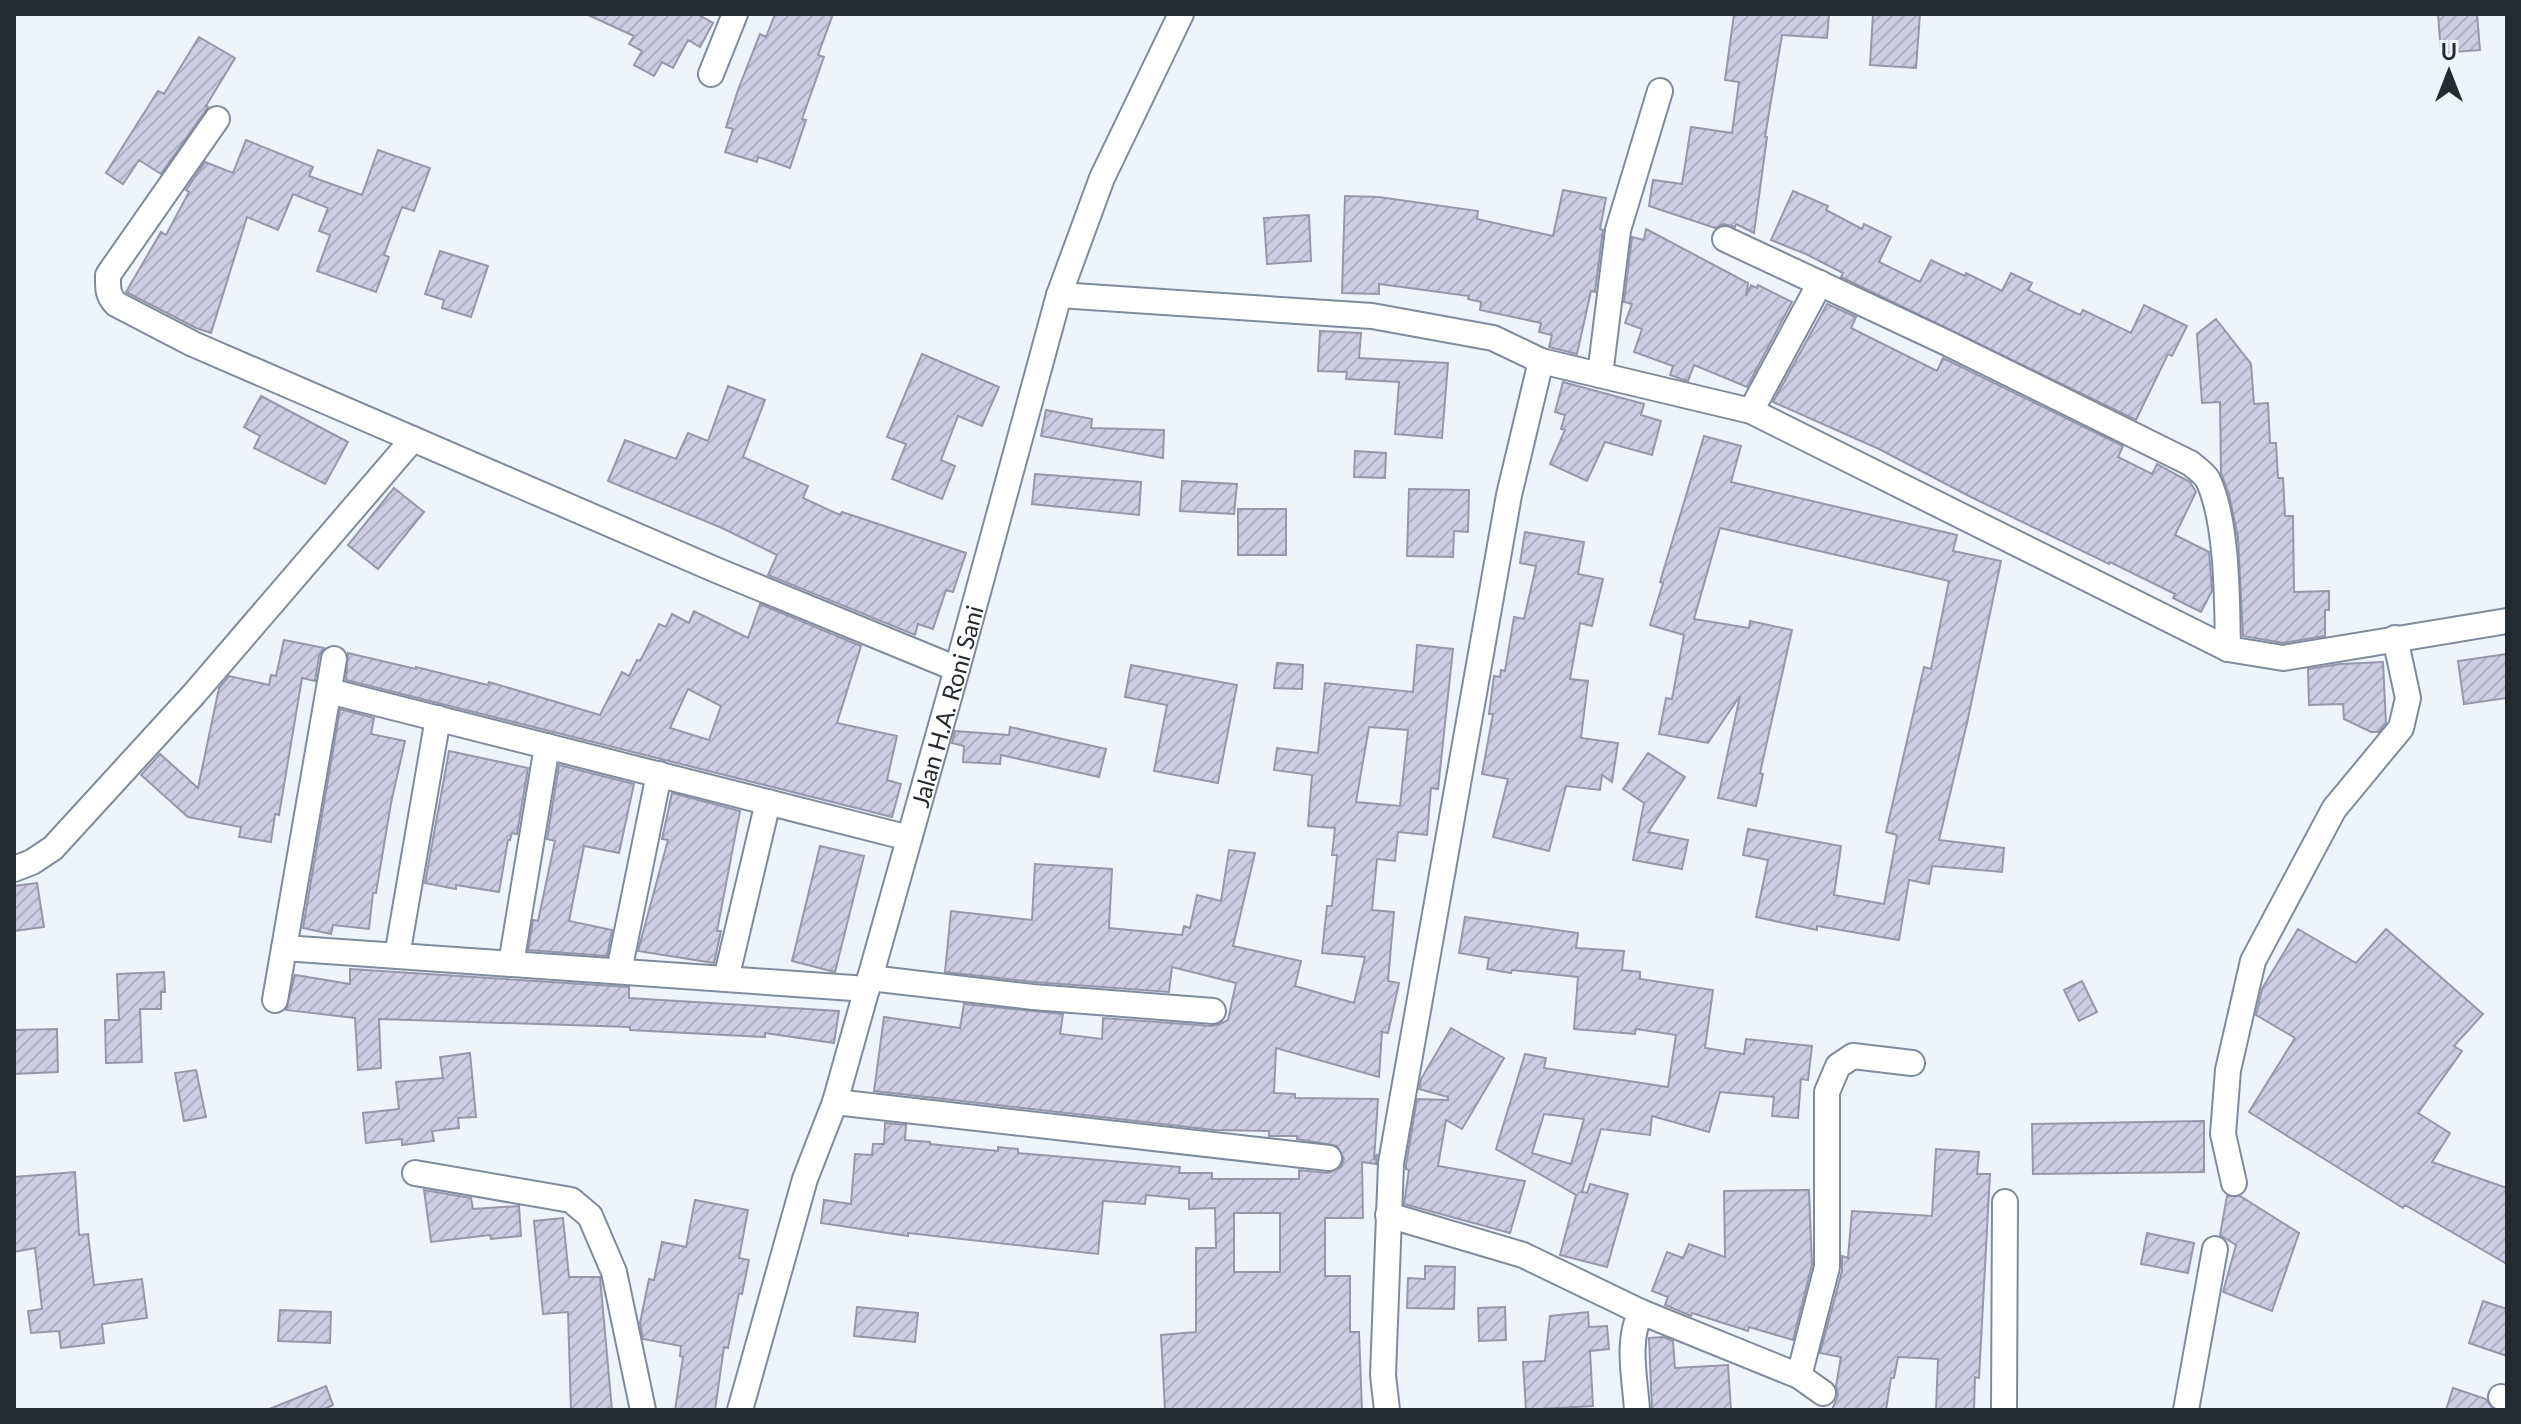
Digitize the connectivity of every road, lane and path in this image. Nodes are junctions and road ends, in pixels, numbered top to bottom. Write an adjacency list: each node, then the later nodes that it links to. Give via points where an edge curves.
1 (735, 14): 3 (street)
2 (1181, 14): 8 (street, Jalan H.A. Roni Sani, via 1102,178)
3 (711, 74)
4 (1660, 91): 10 (street, via 1618,230)
5 (217, 119): 12 (street, via 108,275 110,298 193,344)
6 (1725, 239): 7 (street)
7 (1820, 283): 11 (street); 15 (street, via 2199,470 2207,479 2220,527)
8 (1059, 295): 9 (street, via 1372,316 1493,338); 17 (street, Jalan H.A. Roni Sani)
9 (1541, 361): 10 (street); 39 (street, via 1500,541 1391,1163)
10 (1600, 375): 11 (street)
11 (1751, 411): 15 (street)
12 (413, 439): 17 (street); 24 (street, via 194,694 53,848)
13 (2507, 621): 14 (street)
14 (2395, 638): 15 (street, via 2283,658); 37 (street, via 2408,698 2401,728 2334,809 2253,961 2228,1070 2223,1134)
15 (2228, 649)
16 (334, 659): 18 (street)
17 (957, 669): 23 (street, Jalan H.A. Roni Sani)
18 (329, 691): 19 (street); 25 (street)
19 (438, 718): 20 (street); 26 (street)
20 (547, 746): 21 (street); 27 (street)
21 (659, 774): 22 (street); 28 (street)
22 (768, 802): 23 (street); 29 (street)
23 (909, 838): 30 (street, Jalan H.A. Roni Sani)
24 (14, 869)
25 (284, 948): 26 (street); 31 (street)
26 (397, 956): 27 (street)
27 (511, 964): 28 (street)
28 (619, 971): 29 (street)
29 (726, 979): 30 (street)
30 (868, 983): 32 (street); 34 (street, Jalan H.A. Roni Sani)
31 (275, 1000)
32 (1213, 1011)
33 (1912, 1063): 42 (street, via 1853,1056 1838,1066 1827,1092 1827,1267)
34 (835, 1102): 35 (street); 45 (street, Jalan H.A. Roni Sani, via 805,1179)
35 (1329, 1158)
36 (415, 1173): 44 (street, via 571,1200 590,1216 614,1272)
37 (2234, 1183)
38 (2005, 1202): 48 (street)
39 (1388, 1215): 41 (street, via 1523,1255); 46 (street, via 1383,1375)
40 (2215, 1249): 49 (street)
41 (1641, 1312): 42 (street); 47 (street, via 1632,1340)
42 (1799, 1376): 43 (street)
43 (1823, 1393)
44 (643, 1410)
45 (740, 1410)
46 (1387, 1410)
47 (1637, 1410)
48 (2004, 1410)
49 (2186, 1410)

